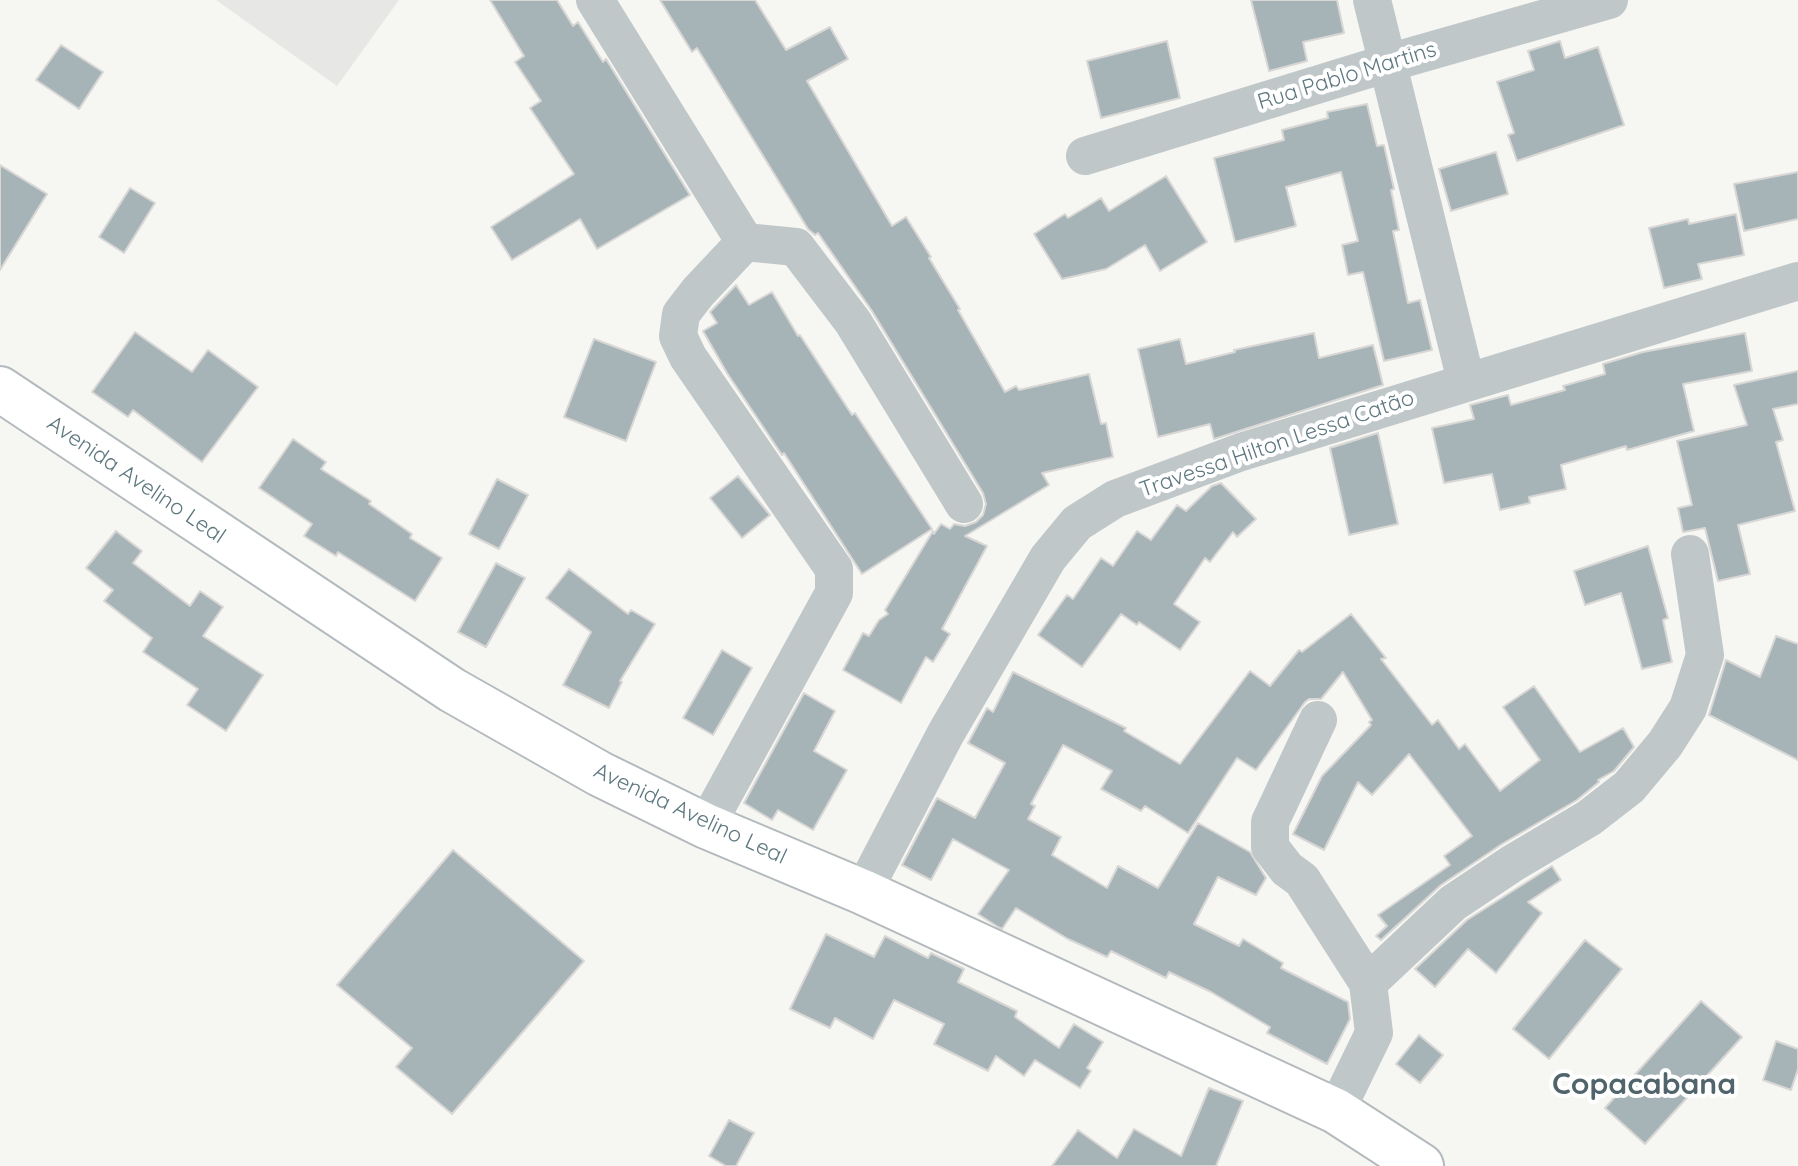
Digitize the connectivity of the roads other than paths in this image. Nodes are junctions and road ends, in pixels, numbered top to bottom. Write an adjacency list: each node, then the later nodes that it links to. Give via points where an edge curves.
1 (595, 0): 6 (street)
2 (1372, 0): 4 (street)
3 (1609, 0): 4 (street, Rua Pablo Martins)
4 (1388, 63): 5 (street, Rua Pablo Martins); 8 (street)
5 (1085, 156)
6 (745, 242): 10 (street, via 796,247 853,322); 13 (street, via 681,314 678,336 834,569 834,593)
7 (1798, 281): 8 (street, Travessa Hilton Lessa Catão)
8 (1466, 381): 14 (street, Travessa Hilton Lessa Catão, via 1241,452 1115,499 1077,523 1048,558 946,733)
9 (0, 389): 13 (main road, Avenida Avelino Leal, via 452,690 600,774)
10 (964, 504)
11 (1690, 554): 15 (street, via 1705,655 1688,708 1665,744 1629,787 1453,903)
12 (1318, 720): 15 (street, via 1270,822 1270,847 1302,880)
13 (706, 826): 14 (main road, Avenida Avelino Leal)
14 (863, 892): 16 (main road, Avenida Avelino Leal)
15 (1368, 983): 16 (street, via 1374,1033)
16 (1336, 1111): 17 (main road, Avenida Avelino Leal)
17 (1421, 1166)

